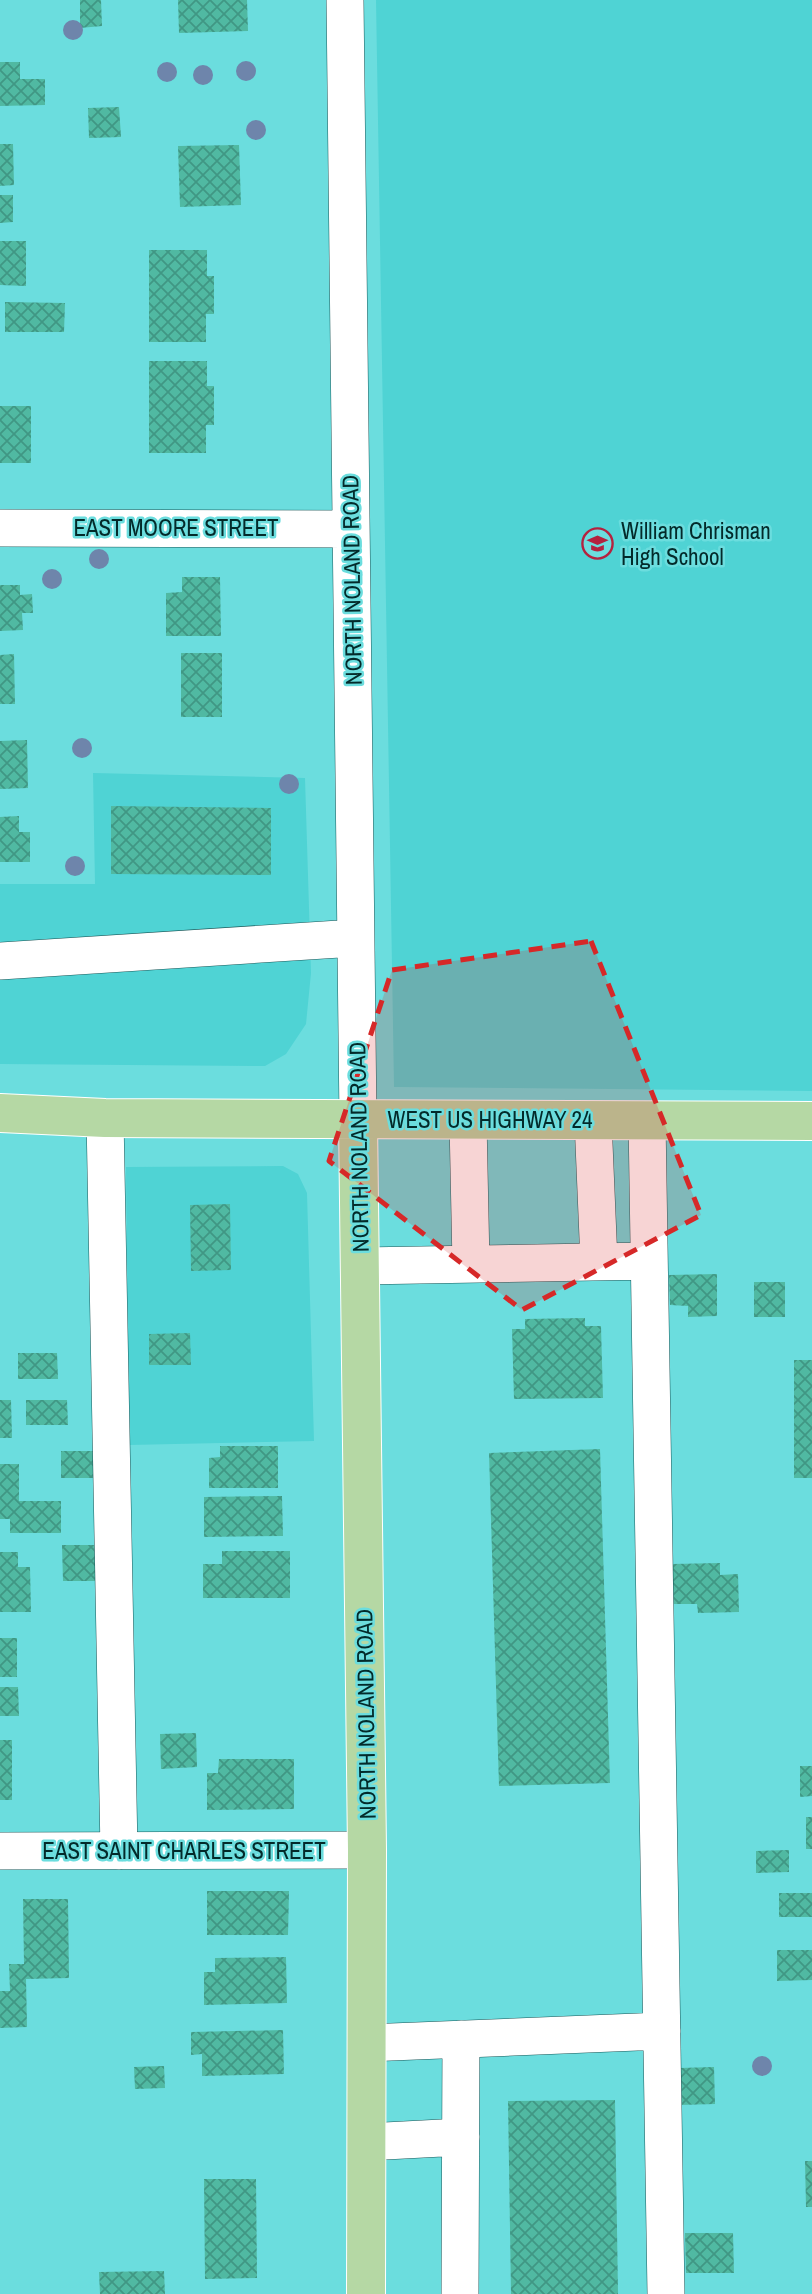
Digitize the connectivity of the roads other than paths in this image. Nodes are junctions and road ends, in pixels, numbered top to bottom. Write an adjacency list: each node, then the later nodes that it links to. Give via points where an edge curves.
1 (345, 0): 3 (street, NORTH NOLAND ROAD)
2 (0, 528): 3 (street, EAST MOORE STREET)
3 (351, 529): 4 (street, NORTH NOLAND ROAD)
4 (355, 938): 5 (street); 8 (street, NORTH NOLAND ROAD)
5 (0, 961)
6 (0, 1113): 7 (main road, WEST US HIGHWAY 24)
7 (105, 1118): 8 (main road, WEST US HIGHWAY 24); 19 (street)
8 (358, 1120): 11 (main road, WEST US HIGHWAY 24); 16 (main road, NORTH NOLAND ROAD)
9 (593, 1120): 10 (main road, WEST US HIGHWAY 24); 11 (main road, WEST US HIGHWAY 24); 14 (street)
10 (647, 1120): 12 (main road, WEST US HIGHWAY 24); 13 (street)
11 (468, 1121): 15 (street)
12 (812, 1121)
13 (649, 1261): 14 (street); 20 (street)
14 (599, 1262): 15 (street)
15 (471, 1264): 16 (street)
16 (361, 1266): 17 (main road, NORTH NOLAND ROAD)
17 (367, 1850): 19 (street, EAST SAINT CHARLES STREET); 22 (main road, NORTH NOLAND ROAD)
18 (0, 1851): 19 (street, EAST SAINT CHARLES STREET)
19 (119, 1851)
20 (662, 2031): 21 (street); 27 (street)
21 (461, 2039): 22 (street); 23 (street)
22 (366, 2043): 24 (main road, NORTH NOLAND ROAD)
23 (461, 2137): 24 (street); 26 (street)
24 (366, 2142): 25 (main road, NORTH NOLAND ROAD)
25 (366, 2294)
26 (460, 2294)
27 (666, 2294)

